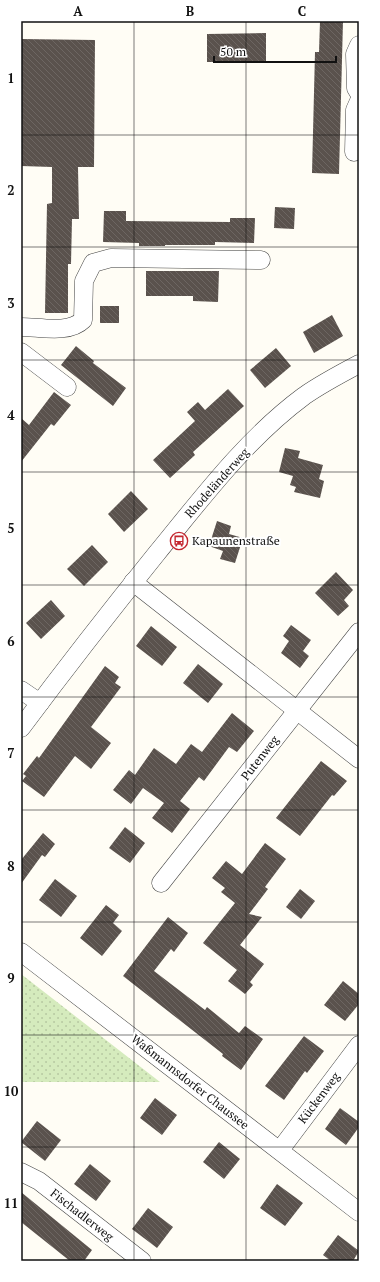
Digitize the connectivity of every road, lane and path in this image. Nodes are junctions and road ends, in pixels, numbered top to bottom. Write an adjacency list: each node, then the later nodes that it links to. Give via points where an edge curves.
1 (359, 45): 2 (street, via 355,54 356,88)
2 (359, 92)
3 (359, 101): 4 (street, via 356,110)
4 (354, 152)
5 (261, 260): 6 (street, via 111,258 93,263 84,281 83,320 77,326)
6 (21, 327)
7 (21, 352): 9 (street)
8 (359, 364): 10 (street, Rhodeländerweg, via 304,397 274,421 229,465)
9 (67, 387)
10 (133, 582): 13 (street, Rhodeländerweg); 14 (street)
11 (359, 632): 14 (street, Putenweg)
12 (21, 690): 13 (street)
13 (40, 703): 15 (street, Rhodeländerweg)
14 (298, 711): 16 (street); 17 (street, Putenweg)
15 (21, 728)
16 (359, 759)
17 (161, 883)
18 (21, 952): 20 (street, Waßmannsdorfer Chaussee)
19 (359, 1045): 20 (street, Kückenweg)
20 (280, 1150): 22 (street, Waßmannsdorfer Chaussee)
21 (21, 1172): 23 (street, Fischadlerweg, via 39,1181)
22 (359, 1212)
23 (142, 1261)

